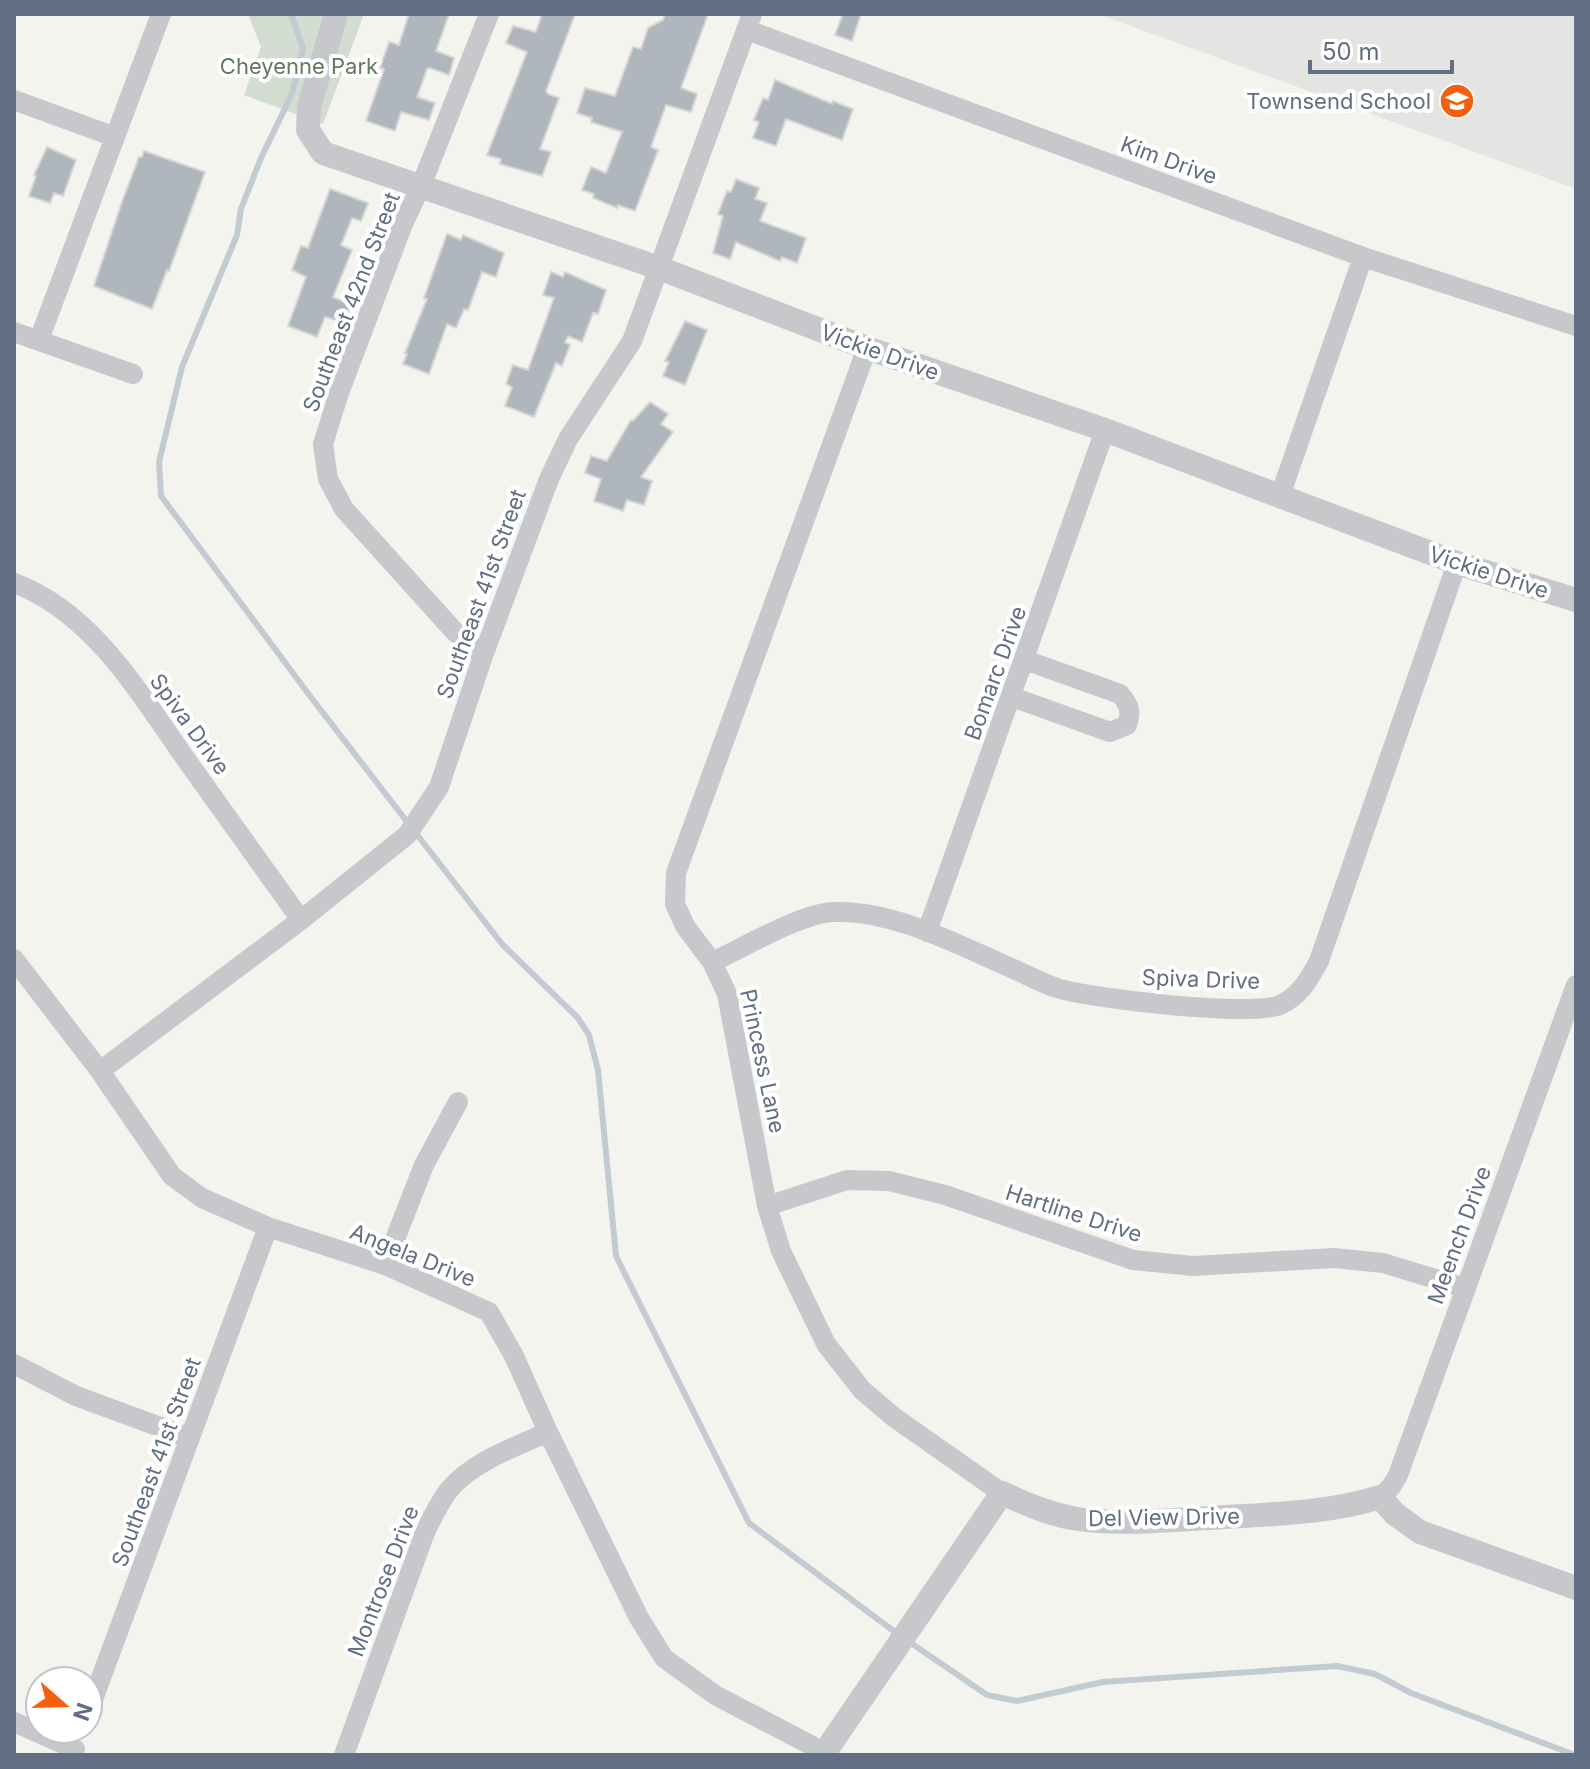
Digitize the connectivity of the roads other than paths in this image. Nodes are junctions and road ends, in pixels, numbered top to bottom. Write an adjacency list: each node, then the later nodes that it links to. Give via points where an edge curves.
1 (161, 14): 6 (street)
2 (336, 14): 7 (street, Vickie Drive, via 309,107 308,130 323,153)
3 (489, 14): 7 (street, Southeast 42nd Street)
4 (750, 22): 8 (street, Kim Drive); 9 (street, Southeast 41st Street)
5 (14, 100): 6 (street)
6 (115, 137): 12 (street)
7 (421, 186): 9 (street, Vickie Drive); 20 (street, Southeast 42nd Street, via 323,444 328,479 344,509)
8 (1363, 257): 10 (street, Kim Drive); 16 (street)
9 (659, 268): 13 (street, Vickie Drive); 20 (street, Southeast 41st Street, via 632,341 568,439 549,479)
10 (1576, 326)
11 (14, 332): 12 (street)
12 (39, 340): 14 (street)
13 (867, 348): 15 (street, Vickie Drive); 26 (street, Princess Lane, via 676,873 675,904)
14 (133, 374)
15 (1105, 430): 16 (street, Vickie Drive); 21 (street, Bomarc Drive)
16 (1280, 496): 17 (street, Vickie Drive)
17 (1457, 563): 19 (street, Vickie Drive); 24 (street, Spiva Drive, via 1319,961 1304,988 1279,1005 1238,1009 1112,999 1056,988)
18 (14, 583): 23 (street, Spiva Drive, via 72,616 100,644)
19 (1576, 600)
20 (483, 656): 23 (street, Southeast 41st Street, via 439,787 407,835)
21 (1025, 660): 22 (street, Bomarc Drive); 22 (street, via 1120,694 1131,713 1127,725 1110,732)
22 (1012, 697): 24 (street, Bomarc Drive)
23 (301, 920): 28 (street, Southeast 41st Street)
24 (927, 932): 26 (street, Spiva Drive, via 864,913 832,911)
25 (14, 959): 28 (street, Angela Drive)
26 (712, 962): 30 (street, Princess Lane, via 734,1025)
27 (1576, 985): 33 (street, Meench Drive)
28 (100, 1071): 31 (street, Angela Drive, via 172,1176 202,1198)
29 (458, 1102): 32 (street, via 424,1165)
30 (767, 1206): 33 (street, Hartline Drive, via 847,1180 889,1181 1133,1260 1193,1266 1334,1258 1383,1263); 37 (street, Princess Lane, via 781,1251 826,1344 862,1390)
31 (268, 1227): 32 (street, Angela Drive); 36 (street, Southeast 41st Street)
32 (385, 1265): 35 (street, Angela Drive, via 489,1312)
33 (1465, 1288): 38 (street, Meench Drive, via 1398,1475)
34 (14, 1364): 36 (street, via 76,1396)
35 (548, 1432): 43 (street, Angela Drive, via 664,1658 715,1695); 44 (street, Montrose Drive, via 466,1476 437,1507)
36 (190, 1438): 40 (street, Southeast 41st Street)
37 (1002, 1493): 38 (street, Del View Drive, via 1076,1519 1133,1522 1292,1513 1349,1507); 43 (street)
38 (1380, 1497): 39 (street, via 1420,1532)
39 (1576, 1588)
40 (104, 1670)
41 (14, 1722): 42 (street)
42 (74, 1752)
43 (824, 1754)
44 (344, 1755)

